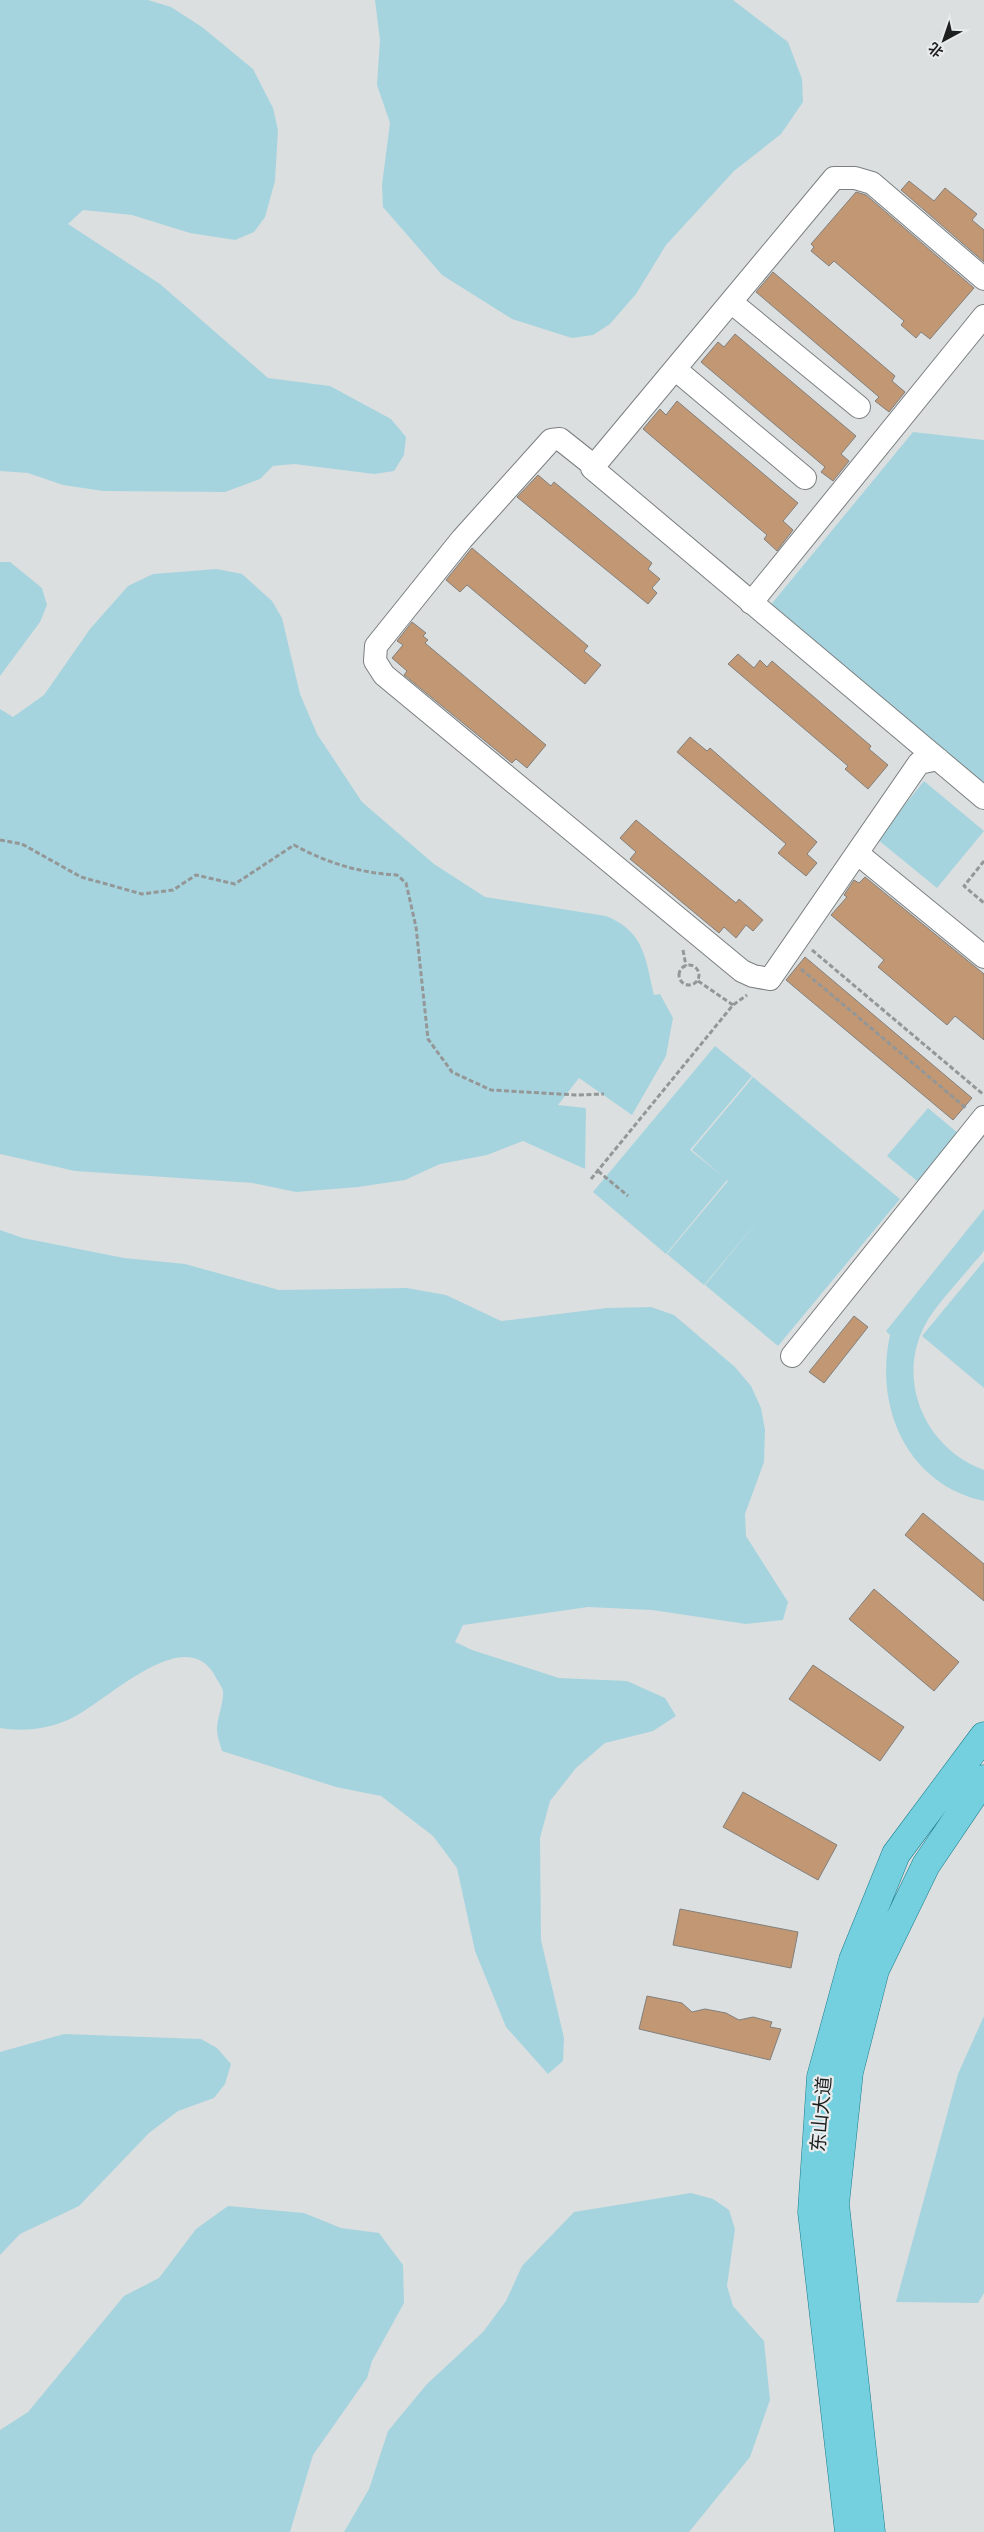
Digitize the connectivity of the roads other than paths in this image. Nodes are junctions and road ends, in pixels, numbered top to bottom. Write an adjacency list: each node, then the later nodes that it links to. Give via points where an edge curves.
1 (984, 279): 2 (street, via 872,183 855,178 834,178)
2 (731, 302): 4 (street); 5 (street)
3 (984, 316): 8 (street)
4 (675, 369): 6 (street); 7 (street)
5 (859, 407)
6 (594, 466): 8 (street, via 592,468); 11 (street, via 560,440 551,440 462,538 376,646 375,661 384,675 742,971 753,976 770,979)
7 (805, 478)
8 (751, 603): 9 (street)
9 (938, 759): 10 (street); 11 (street, via 919,763)
10 (984, 798)
11 (857, 853): 12 (street)
12 (984, 957)
13 (978, 1115): 14 (street)
14 (792, 1356)
15 (984, 1736): 17 (main road, 东山大道, via 896,1854 853,1960 821,2077 812,2212)
16 (984, 1779): 18 (main road, 东山大道, via 926,1865 875,1970 849,2072 834,2204)
17 (849, 2532)
18 (871, 2532)

